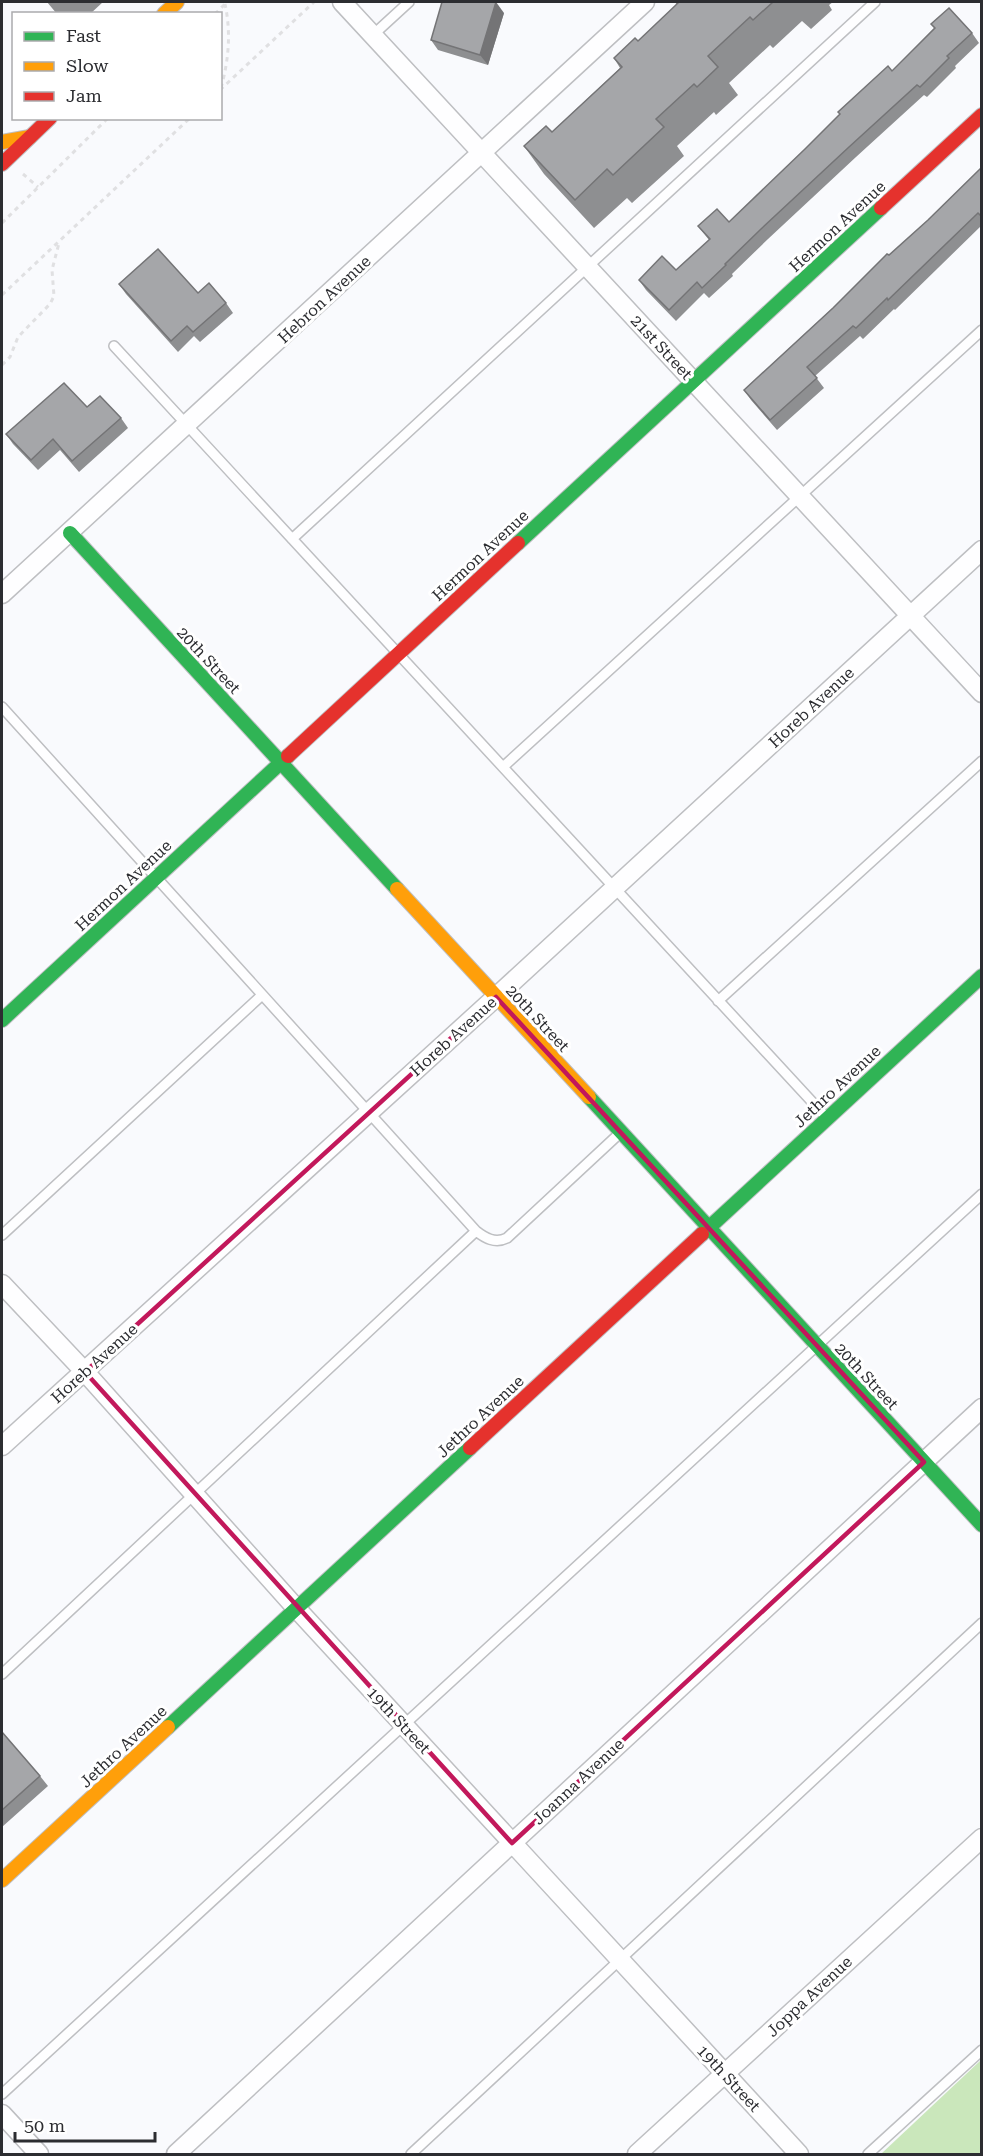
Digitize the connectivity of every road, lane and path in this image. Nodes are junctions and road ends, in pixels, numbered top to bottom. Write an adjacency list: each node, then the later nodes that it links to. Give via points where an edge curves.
1 (314, 2): 9 (path)
2 (342, 2): 7 (street, 21st Street)
3 (409, 2): 7 (lane)
4 (645, 2): 16 (street, Hebron Avenue)
5 (875, 2): 22 (lane)
6 (226, 3): 8 (path, via 230,24 228,65)
7 (373, 35): 16 (street, 21st Street)
8 (222, 86)
9 (222, 89)
10 (981, 115): 27 (street, Hermon Avenue)
11 (48, 120): 14 (street)
12 (106, 120): 19 (path)
13 (188, 120): 21 (path)
14 (30, 137): 15 (street); 17 (street)
15 (2, 142)
16 (482, 153): 22 (street, 21st Street); 28 (street, Hebron Avenue)
17 (2, 164)
18 (16, 168): 19 (path)
19 (38, 187): 20 (path)
20 (2, 224)
21 (59, 241): 23 (path); 26 (path, via 52,270 54,296 18,337)
22 (588, 266): 27 (street, 21st Street); 31 (lane)
23 (2, 295)
24 (981, 330): 29 (lane)
25 (114, 346): 28 (lane)
26 (2, 365)
27 (694, 381): 29 (street, 21st Street); 35 (street, Hermon Avenue)
28 (187, 425): 30 (street, Hebron Avenue); 31 (lane)
29 (800, 495): 34 (street, 21st Street); 40 (lane)
30 (70, 533): 33 (street, Hebron Avenue); 39 (street, 20th Street)
31 (292, 539): 35 (lane)
32 (981, 550): 34 (street, Horeb Avenue)
33 (2, 594)
34 (910, 616): 36 (street, 21st Street); 42 (street, Horeb Avenue)
35 (398, 654): 39 (street, Hermon Avenue); 40 (lane)
36 (981, 693)
37 (2, 707): 41 (lane)
38 (981, 761): 46 (lane)
39 (280, 762): 41 (street, Hermon Avenue); 45 (street, 20th Street)
40 (503, 767): 42 (lane)
41 (156, 878): 44 (lane); 47 (street, Hermon Avenue)
42 (614, 888): 45 (street, Horeb Avenue); 46 (lane)
43 (981, 976): 49 (street, Jethro Avenue)
44 (261, 996): 48 (lane); 54 (lane)
45 (496, 997): 48 (street, Horeb Avenue); 50 (street, 20th Street)
46 (718, 1001): 49 (lane)
47 (2, 1020)
48 (368, 1112): 53 (lane); 57 (street, Horeb Avenue)
49 (827, 1118): 52 (street, Jethro Avenue)
50 (621, 1132): 52 (street, 20th Street); 53 (lane, via 507,1238 486,1239)
51 (981, 1194): 56 (lane)
52 (708, 1227): 56 (street, 20th Street); 63 (street, Jethro Avenue)
53 (476, 1231): 61 (lane)
54 (2, 1235)
55 (2, 1284): 57 (street, 19th Street)
56 (816, 1346): 60 (street, 20th Street); 66 (lane)
57 (85, 1372): 59 (street, Horeb Avenue); 61 (street, 19th Street)
58 (981, 1408): 60 (street, Joanna Avenue)
59 (2, 1446)
60 (924, 1462): 62 (street, 20th Street); 68 (street, Joanna Avenue)
61 (194, 1493): 63 (street, 19th Street); 65 (lane)
62 (981, 1525)
63 (296, 1608): 66 (street, 19th Street); 69 (street, Jethro Avenue)
64 (981, 1623): 70 (lane)
65 (2, 1674)
66 (404, 1725): 68 (street, 19th Street); 73 (lane)
67 (981, 1838): 72 (street, Joppa Avenue)
68 (512, 1843): 70 (street, 19th Street); 76 (street, Joanna Avenue)
69 (2, 1880)
70 (620, 1959): 72 (street, 19th Street); 77 (lane)
71 (981, 2050): 80 (lane)
72 (725, 2074): 78 (street, Joppa Avenue); 79 (street, 19th Street)
73 (2, 2094)
74 (2, 2114): 75 (street)
75 (39, 2154)
76 (176, 2154)
77 (411, 2154)
78 (637, 2154)
79 (799, 2154)
80 (868, 2154)

